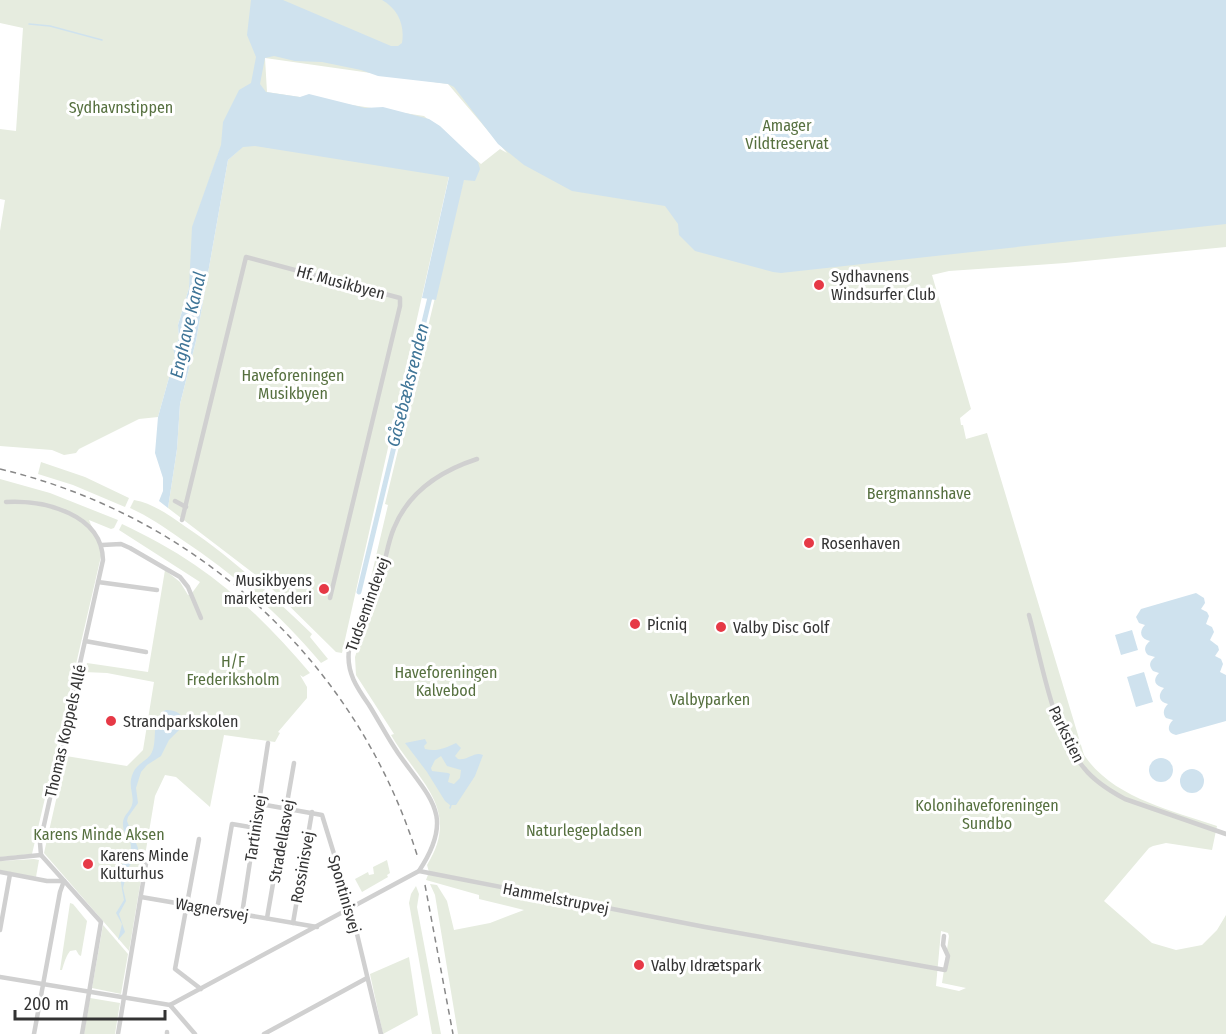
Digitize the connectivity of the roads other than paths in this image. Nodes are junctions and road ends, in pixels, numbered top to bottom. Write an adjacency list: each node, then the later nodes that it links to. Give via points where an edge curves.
1 (477, 459): 26 (street, Tudsemindevej, via 433,479 407,504 394,527 381,578 352,639 347,661 360,692 435,809 437,830)
2 (175, 501): 4 (street)
3 (6, 502): 6 (street, via 36,503 72,514 89,525)
4 (186, 507): 5 (street, Hf. Musikbyen); 9 (street, Hf. Musikbyen, via 246,257 400,298)
5 (182, 520)
6 (102, 545): 7 (street, Thomas Koppels Allé); 11 (street, via 121,544 180,577)
7 (98, 582): 8 (street); 12 (street, Thomas Koppels Allé)
8 (157, 590)
9 (330, 598)
10 (1029, 615): 20 (street, Parkstien, via 1049,695 1071,748 1085,770 1125,799)
11 (201, 618)
12 (85, 641): 13 (street, Thomas Koppels Allé); 22 (street, Thomas Koppels Allé)
13 (146, 652)
14 (268, 743): 16 (street, Tartinisvej)
15 (294, 763): 17 (street, Stradellasvej)
16 (260, 804): 17 (street); 19 (street, Tartinisvej)
17 (286, 808): 18 (street); 34 (street, Stradellasvej)
18 (312, 812): 31 (street, Spontinisvej, via 322,815); 35 (street, Rossinisvej)
19 (256, 828): 32 (street, via 232,824); 33 (street, Tartinisvej)
20 (1226, 834)
21 (199, 839): 30 (street)
22 (40, 855): 23 (street); 28 (street)
23 (0, 858)
24 (146, 864): 29 (street)
25 (0, 872): 27 (street)
26 (419, 872): 31 (street); 38 (street, Hammelstrupvej, via 945,970 948,956)
27 (10, 874): 28 (street); 37 (street)
28 (64, 881): 41 (street); 43 (street, via 101,922)
29 (141, 897): 30 (street, Wagnersvej); 44 (street)
30 (187, 905): 32 (street, Wagnersvej); 42 (street, via 175,969)
31 (351, 909): 36 (street); 40 (street, Spontinisvej)
32 (217, 910): 33 (street, Wagnersvej)
33 (242, 914): 34 (street, Wagnersvej)
34 (267, 918): 35 (street, Wagnersvej)
35 (293, 923): 36 (street, Wagnersvej)
36 (317, 927): 42 (street)
37 (0, 930)
38 (944, 936)
39 (0, 977): 41 (street)
40 (367, 978): 46 (street, Spontinisvej); 51 (street)
41 (43, 984): 43 (street); 47 (street)
42 (201, 989): 45 (street)
43 (89, 992): 44 (street); 48 (street)
44 (124, 998): 45 (street); 49 (street)
45 (170, 1005): 50 (street)
46 (381, 1032): 52 (street)
47 (34, 1034)
48 (82, 1034)
49 (118, 1034)
50 (195, 1034)
51 (264, 1034)
52 (374, 1034)

